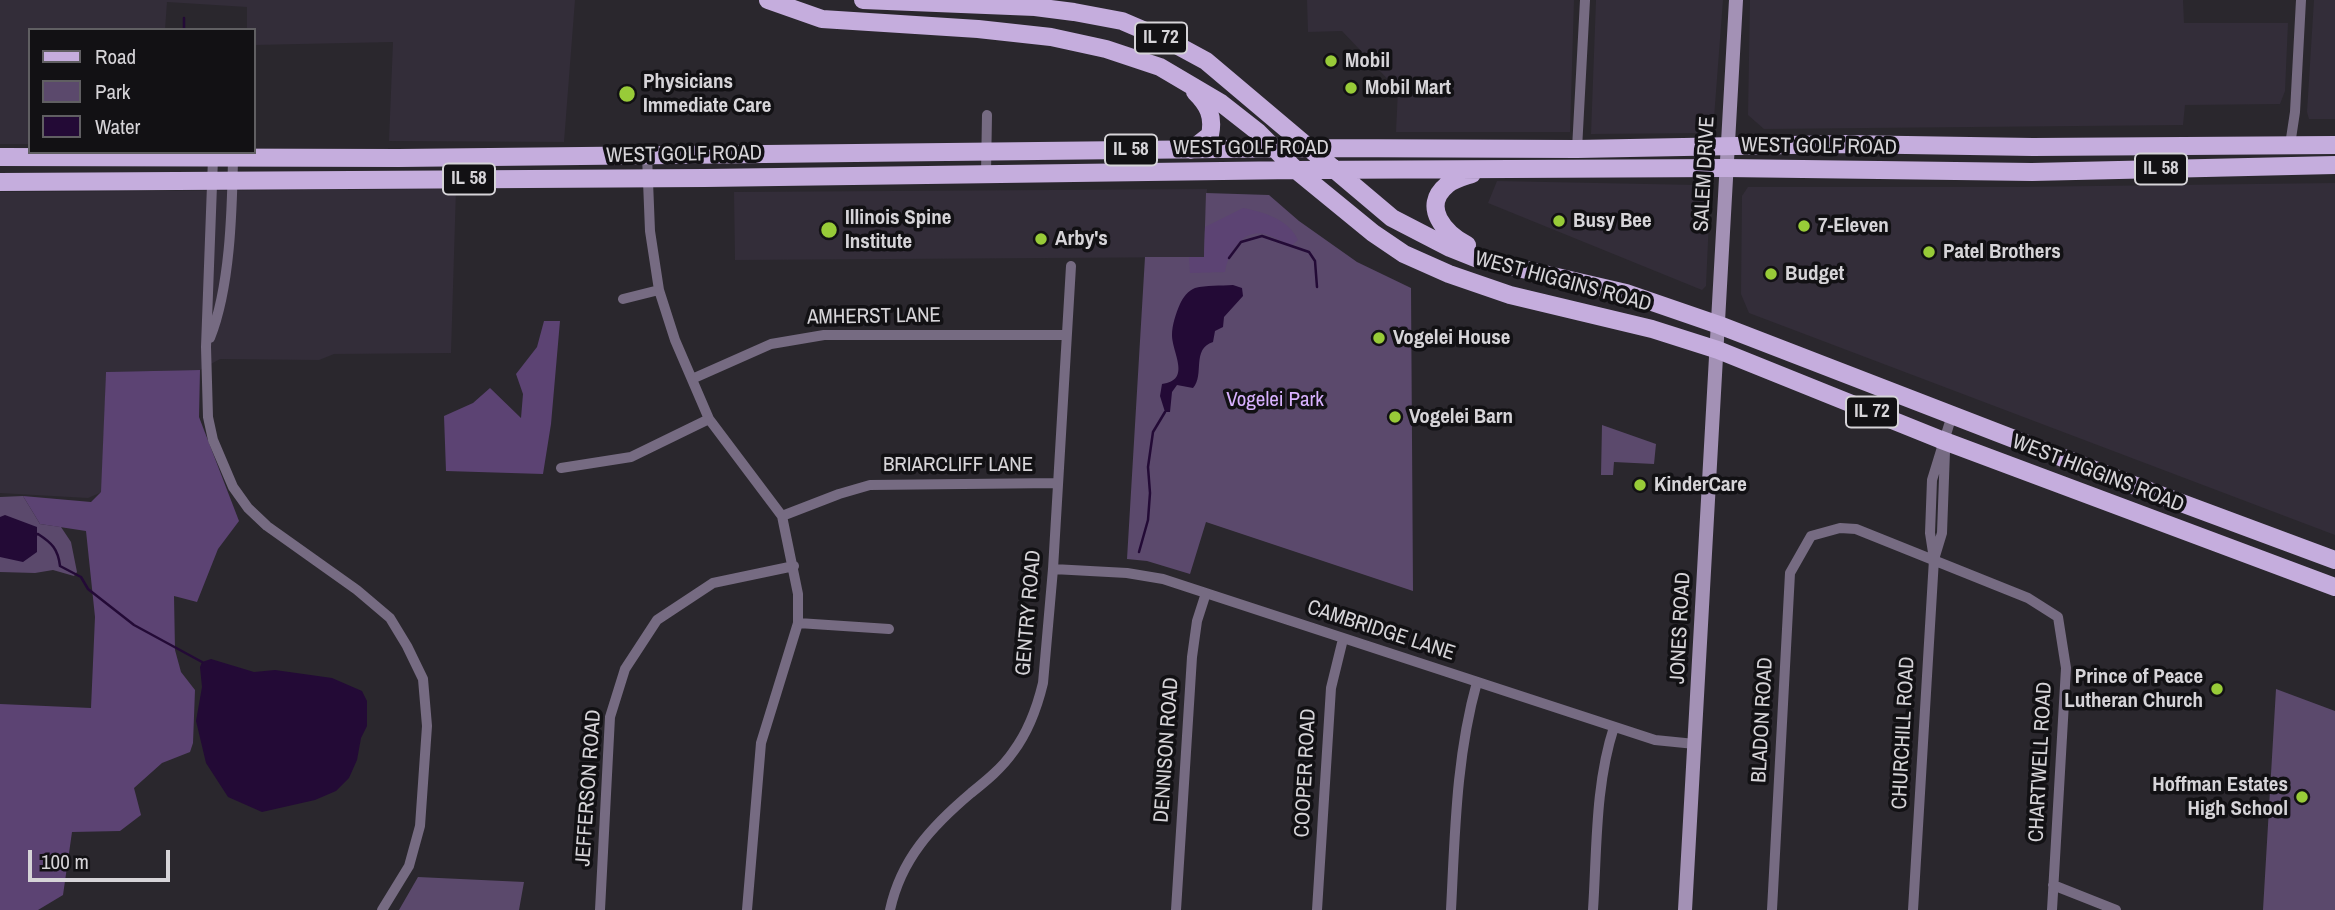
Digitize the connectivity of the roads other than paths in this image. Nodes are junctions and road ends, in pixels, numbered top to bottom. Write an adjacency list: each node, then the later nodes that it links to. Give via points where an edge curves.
1 (768, 0): 7 (main road, WEST HIGGINS ROAD / IL 72, via 822,19)
2 (863, 0): 6 (main road, WEST HIGGINS ROAD / IL 72)
3 (1585, 0): 14 (street)
4 (1736, 0): 12 (street, SALEM DRIVE)
5 (2301, 0): 10 (street)
6 (978, 3): 7 (street); 13 (main road, WEST HIGGINS ROAD / IL 72, via 1074,12 1122,21 1146,31 1206,61)
7 (978, 29): 8 (main road, WEST HIGGINS ROAD / IL 72, via 1106,49 1160,67)
8 (1182, 80): 15 (main road, via 1212,116 1210,135); 16 (main road, WEST HIGGINS ROAD / IL 72, via 1221,103)
9 (987, 115): 17 (street)
10 (2290, 145): 11 (main road, WEST GOLF ROAD / IL 58); 12 (main road, WEST GOLF ROAD / IL 58)
11 (2335, 145)
12 (1727, 146): 14 (main road, WEST GOLF ROAD / IL 58); 23 (street, SALEM DRIVE)
13 (1312, 148): 14 (main road, WEST GOLF ROAD / IL 58); 16 (main road, WEST GOLF ROAD / IL 58); 25 (main road, WEST HIGGINS ROAD / IL 72)
14 (1577, 149)
15 (1191, 150): 16 (main road, WEST GOLF ROAD / IL 58); 17 (main road, WEST GOLF ROAD / IL 58)
16 (1276, 150): 24 (main road, WEST HIGGINS ROAD / IL 72)
17 (986, 152): 18 (main road, WEST GOLF ROAD / IL 58); 27 (street)
18 (647, 156): 21 (main road, WEST GOLF ROAD / IL 58); 28 (street)
19 (0, 157): 20 (main road, WEST GOLF ROAD / IL 58)
20 (213, 158): 21 (main road, WEST GOLF ROAD / IL 58); 29 (street)
21 (233, 158): 30 (street)
22 (2335, 165): 23 (main road, WEST GOLF ROAD / IL 58, via 2032,172)
23 (1726, 168): 26 (main road, WEST GOLF ROAD / IL 58); 36 (street, SALEM DRIVE)
24 (1296, 170): 25 (main road, WEST GOLF ROAD / IL 58); 27 (main road, WEST GOLF ROAD / IL 58); 39 (main road, WEST HIGGINS ROAD / IL 72, via 1373,233 1404,254 1449,274 1510,295)
25 (1337, 170): 26 (main road, WEST GOLF ROAD / IL 58); 32 (main road, WEST HIGGINS ROAD / IL 72, via 1392,218 1413,230 1475,258)
26 (1483, 170): 32 (main road, via 1444,187 1436,204 1437,216 1449,234)
27 (986, 173): 28 (main road, WEST GOLF ROAD / IL 58)
28 (648, 178): 30 (main road, WEST GOLF ROAD / IL 58); 34 (street)
29 (213, 181): 30 (main road, WEST GOLF ROAD / IL 58); 31 (main road, WEST GOLF ROAD / IL 58); 38 (street)
30 (233, 181): 38 (street, via 220,314)
31 (0, 182)
32 (1508, 265): 36 (main road, WEST HIGGINS ROAD / IL 72, via 1626,293)
33 (1071, 266): 37 (street, GENTRY ROAD)
34 (659, 290): 35 (street); 40 (street)
35 (623, 299)
36 (1719, 325): 39 (street, SALEM DRIVE); 41 (main road, WEST HIGGINS ROAD / IL 72)
37 (1066, 335): 40 (street, AMHERST LANE, via 811,336 771,344); 45 (street, GENTRY ROAD)
38 (206, 347): 60 (street, via 208,417 233,487 267,526 390,618 422,679 427,726 420,826 409,866)
39 (1718, 349): 43 (main road, WEST HIGGINS ROAD / IL 72); 58 (street, JONES ROAD)
40 (692, 379): 42 (street)
41 (1952, 415): 43 (street, CHURCHILL ROAD); 48 (main road, WEST HIGGINS ROAD / IL 72)
42 (709, 419): 44 (street, via 631,457); 46 (street)
43 (1945, 441): 47 (street, CHURCHILL ROAD, via 1942,533); 51 (main road, WEST HIGGINS ROAD / IL 72)
44 (561, 467)
45 (1057, 483): 46 (street, BRIARCLIFF LANE, via 870,485); 50 (street, GENTRY ROAD)
46 (782, 516): 49 (street)
47 (1934, 559): 59 (street, CHARTWELL ROAD, via 2028,598 2058,617 2066,668); 69 (street, BLADON ROAD, via 1840,527 1811,537 1790,573); 70 (street, CHURCHILL ROAD)
48 (2335, 560)
49 (794, 566): 53 (street); 61 (street, JEFFERSON ROAD, via 713,583 657,620 625,669 610,717)
50 (1053, 569): 52 (street, CAMBRIDGE LANE, via 1140,574); 63 (street, GENTRY ROAD, via 1043,684 1032,719 1005,762 925,837 904,870)
51 (2335, 587)
52 (1206, 593): 55 (street, CAMBRIDGE LANE); 64 (street, DENNISON ROAD, via 1192,657)
53 (798, 623): 54 (street); 62 (street, via 761,743)
54 (889, 629)
55 (1343, 639): 56 (street, CAMBRIDGE LANE); 65 (street, COOPER ROAD, via 1331,688)
56 (1477, 682): 57 (street, CAMBRIDGE LANE); 66 (street, via 1465,726 1458,783)
57 (1614, 727): 58 (street, CAMBRIDGE LANE, via 1655,740); 67 (street, via 1602,769)
58 (1695, 744): 68 (street, JONES ROAD)
59 (2053, 885): 71 (street, CHARTWELL ROAD); 72 (street)
60 (382, 910)
61 (600, 910)
62 (747, 910)
63 (890, 910)
64 (1176, 910)
65 (1317, 910)
66 (1451, 910)
67 (1593, 910)
68 (1685, 910)
69 (1772, 910)
70 (1913, 910)
71 (2052, 910)
72 (2116, 910)

